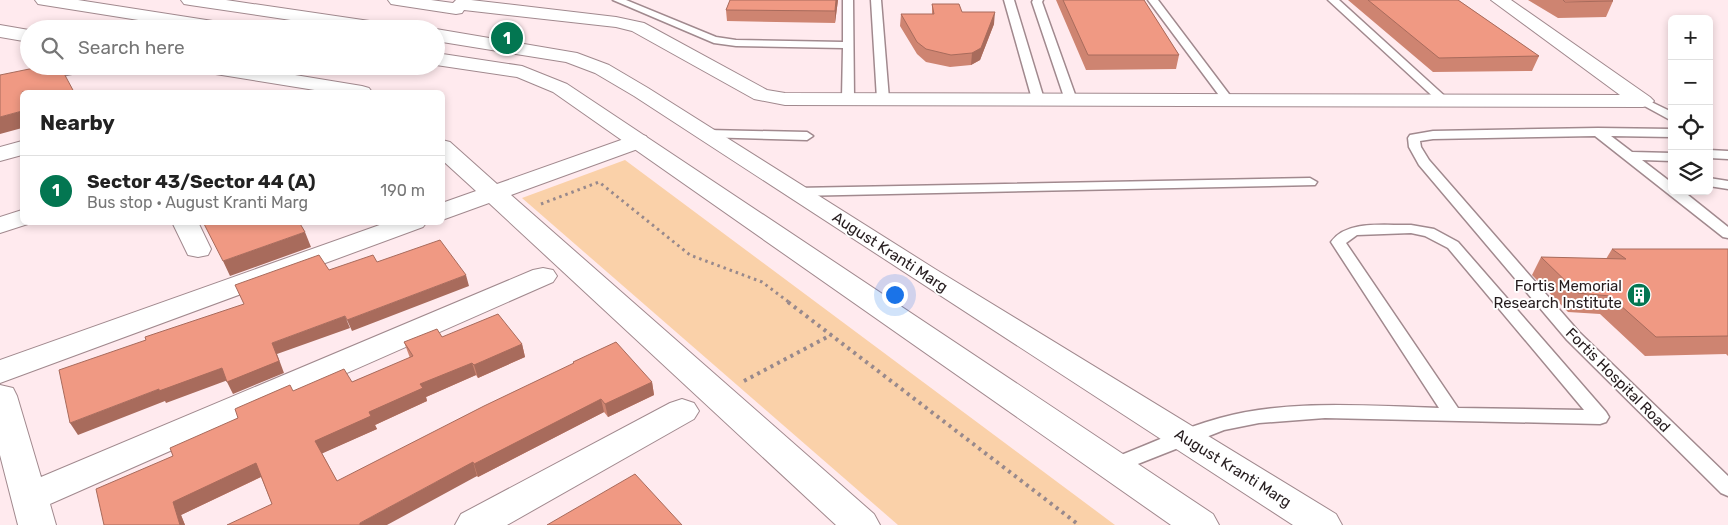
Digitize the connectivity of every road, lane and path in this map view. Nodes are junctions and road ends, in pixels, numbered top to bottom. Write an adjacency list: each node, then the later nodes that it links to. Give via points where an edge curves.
1 (44, 0): 13 (street)
2 (190, 0): 14 (street)
3 (396, 0): 12 (street)
4 (618, 0): 19 (lane, via 714,40 736,44)
5 (848, 0): 19 (lane)
6 (876, 0): 26 (lane)
7 (1009, 0): 27 (lane)
8 (1038, 0): 28 (lane)
9 (1153, 0): 29 (lane)
10 (1333, 0): 30 (lane)
11 (1500, 0): 31 (street)
12 (460, 4): 15 (street); 25 (street, via 638,27 762,95 785,99)
13 (174, 20)
14 (328, 20)
15 (445, 20)
16 (0, 32): 17 (street)
17 (20, 35)
18 (445, 37): 35 (street, August Kranti Marg, via 570,57 602,69)
19 (849, 45): 25 (lane)
20 (445, 61): 37 (street, via 522,72 560,88)
21 (46, 75): 23 (lane)
22 (258, 75): 24 (street)
23 (35, 78)
24 (350, 90)
25 (848, 98): 26 (street)
26 (883, 98): 27 (street)
27 (1038, 99): 28 (street)
28 (1071, 100): 29 (street)
29 (1228, 100): 30 (street)
30 (1444, 101): 31 (street)
31 (1643, 102): 32 (lane)
32 (1668, 116)
33 (1598, 132): 34 (lane); 43 (lane); 67 (lane, Fortis Hospital Road, via 1414,138 1415,147 1424,162 1573,336)
34 (1668, 133)
35 (707, 134): 36 (lane); 49 (street, August Kranti Marg)
36 (806, 136)
37 (638, 141): 51 (street); 66 (street)
38 (20, 149): 40 (street)
39 (445, 150): 51 (street)
40 (0, 154)
41 (1713, 154): 42 (lane)
42 (1728, 155)
43 (1629, 156): 44 (lane); 48 (lane)
44 (1668, 157)
45 (1310, 182): 49 (lane)
46 (1713, 183): 47 (lane)
47 (1728, 185)
48 (1668, 186)
49 (796, 192): 65 (street, August Kranti Marg)
50 (1679, 195): 57 (lane)
51 (504, 204): 52 (street); 60 (path, via 599,182 690,255 762,282); 62 (street)
52 (445, 212)
53 (20, 219): 54 (street)
54 (0, 225)
55 (186, 225): 58 (street)
56 (401, 225): 61 (street)
57 (1728, 234)
58 (198, 249)
59 (543, 276): 68 (street)
60 (831, 335): 62 (path); 71 (path)
61 (0, 384): 68 (street)
62 (717, 396): 70 (street)
63 (682, 411): 69 (street)
64 (1453, 414): 64 (lane, via 1600,417 1453,245 1428,232 1410,229 1354,231 1344,236 1338,242 1345,254); 65 (lane, via 1325,412 1258,416 1221,424)
65 (1183, 438): 66 (lane); 73 (street, August Kranti Marg)
66 (1113, 466): 72 (street)
67 (1728, 488)
68 (33, 511)
69 (474, 525)
70 (861, 525)
71 (1079, 525)
72 (1200, 525)
73 (1323, 525)

